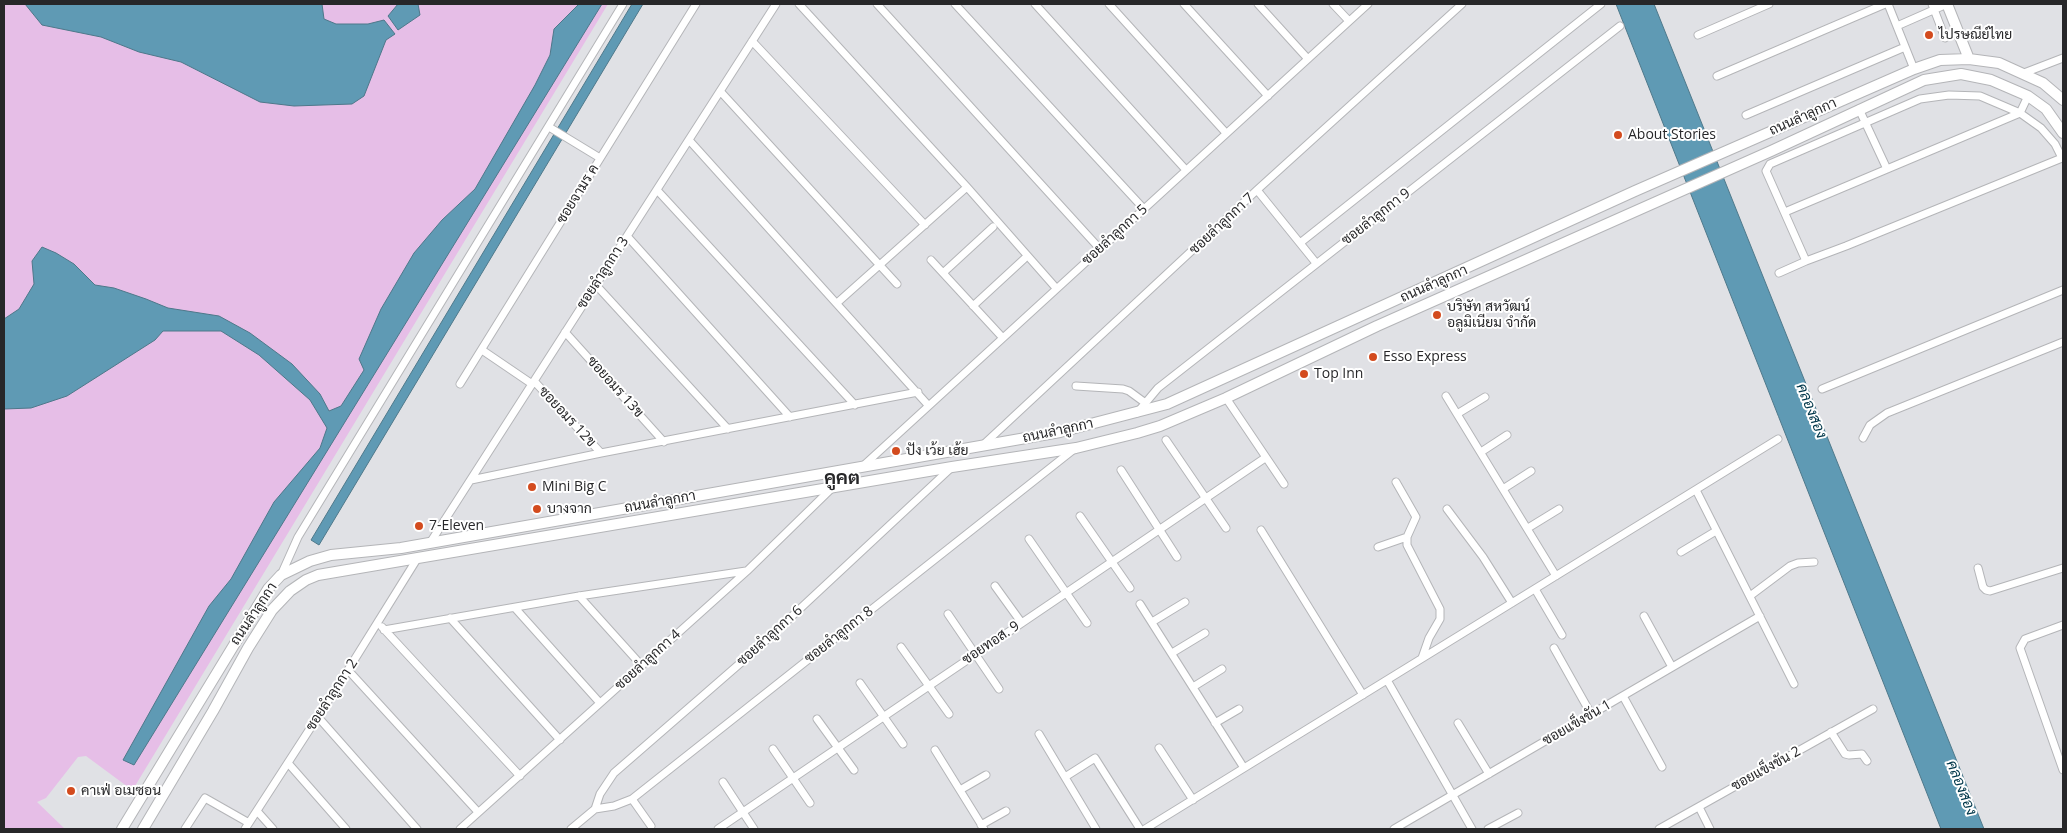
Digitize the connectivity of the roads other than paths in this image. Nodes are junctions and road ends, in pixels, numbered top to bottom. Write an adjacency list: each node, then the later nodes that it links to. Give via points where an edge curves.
1 (624, 4): 40 (street)
2 (696, 4): 44 (street, ซอยจามร ค)
3 (776, 4): 24 (street, ซอยลำลูกกา 3)
4 (799, 4): 48 (street)
5 (877, 4): 57 (street)
6 (955, 4): 51 (street)
7 (1036, 4): 47 (street)
8 (1109, 4): 41 (street)
9 (1184, 4): 33 (street)
10 (1258, 4): 27 (street)
11 (1333, 4): 19 (street)
12 (1368, 4): 19 (street, ซอยลำลูกกา 5)
13 (1462, 4): 50 (street, ซอยลำลูกกา 7)
14 (1601, 4): 56 (street)
15 (1769, 4): 22 (street)
16 (1886, 4): 21 (street); 31 (street)
17 (1947, 4): 18 (street); 28 (main road)
18 (1933, 7): 21 (street); 23 (street)
19 (1349, 22): 27 (street, ซอยลำลูกกา 5)
20 (1620, 26): 61 (street, ซอยลำลูกกา 9)
21 (1897, 26): 25 (street)
22 (1698, 35)
23 (1945, 38)
24 (752, 42): 32 (street, ซอยลำลูกกา 3); 53 (street)
25 (1905, 47): 29 (street); 38 (street)
26 (2063, 58): 30 (street)
27 (1308, 59): 33 (street, ซอยลำลูกกา 5)
28 (1969, 60): 29 (main road, ถนนลำลูกกา, via 1940,60); 30 (main road, ถนนลำลูกกา, via 1999,63)
29 (1914, 68): 75 (main road, ถนนลำลูกกา)
30 (2024, 73): 35 (main road, ถนนลำลูกกา, via 2043,83)
31 (1717, 76)
32 (720, 91): 43 (street, ซอยลำลูกกา 3); 62 (street)
33 (1268, 96): 41 (street, ซอยลำลูกกา 5)
34 (2028, 96): 36 (main road, ถนนลำลูกกา, via 1991,80 1961,74 1924,80); 37 (street); 42 (main road, ถนนลำลูกกา, via 2046,109)
35 (2063, 100)
36 (1859, 109): 39 (street); 76 (main road, ถนนลำลูกกา)
37 (2020, 113): 39 (street, via 1980,96 1949,95 1920,99); 45 (street, via 2041,128); 46 (street)
38 (1746, 115)
39 (1865, 122): 46 (street); 52 (street, via 1766,167)
40 (550, 127): 44 (street); 133 (street, via 298,537)
41 (1226, 133): 47 (street, ซอยลำลูกกา 5)
42 (2063, 133)
43 (689, 140): 49 (street, ซอยลำลูกกา 3); 69 (street)
44 (600, 158): 74 (street, ซอยจามร ค)
45 (2063, 158): 60 (street)
46 (1887, 169): 52 (street)
47 (1186, 170): 51 (street, ซอยลำลูกกา 5)
48 (967, 187): 53 (street); 67 (street)
49 (657, 190): 55 (street, ซอยลำลูกกา 3); 86 (street)
50 (1257, 190): 56 (street); 97 (street, ซอยลำลูกกา 7)
51 (1144, 209): 57 (street, ซอยลำลูกกา 5)
52 (1786, 212): 60 (street)
53 (925, 224): 62 (street)
54 (993, 227): 63 (street)
55 (627, 236): 66 (street, ซอยลำลูกกา 3); 90 (street)
56 (1300, 243): 61 (street)
57 (1100, 249): 67 (street, ซอยลำลูกกา 5)
58 (1024, 259): 70 (street)
59 (930, 260): 63 (street)
60 (1806, 261): 64 (street)
61 (1316, 263): 85 (street, ซอยลำลูกกา 9)
62 (879, 266): 65 (street); 69 (street)
63 (943, 273): 70 (street)
64 (1779, 273)
65 (897, 284)
66 (596, 285): 71 (street, ซอยลำลูกกา 3); 91 (street)
67 (1056, 288): 72 (street, ซอยลำลูกกา 5)
68 (2063, 290): 80 (street)
69 (837, 304): 81 (street)
70 (973, 306): 72 (street)
71 (566, 332): 77 (street, ซอยลำลูกกา 3); 96 (street, ซอยอมร 13ข)
72 (1002, 337): 87 (street, ซอยลำลูกกา 5)
73 (2063, 342): 93 (street, via 1887,413 1870,425)
74 (482, 350): 77 (street, ซอยอมร 12ข); 78 (street, ซอยจามร ค)
75 (1280, 354): 76 (main road); 88 (main road, ถนนลำลูกกา, via 1167,404)
76 (1288, 368): 84 (main road, ถนนลำลูกกา)
77 (533, 383): 100 (street, ซอยอมร 12ข); 106 (street, ซอยลำลูกกา 3)
78 (460, 384)
79 (1076, 386): 85 (street, via 1123,389)
80 (1822, 389)
81 (918, 392): 86 (street); 87 (street)
82 (1446, 396): 89 (street)
83 (1485, 397): 89 (street)
84 (1226, 398): 98 (main road, ถนนลำลูกกา, via 1160,426); 101 (street)
85 (1144, 402): 88 (street, ซอยลำลูกกา 9)
86 (855, 405): 90 (street)
87 (928, 405): 102 (street, ซอยลำลูกกา 5)
88 (1137, 413): 97 (main road, ถนนลำลูกกา, via 1060,432)
89 (1457, 414): 99 (street)
90 (790, 417): 91 (street)
91 (728, 429): 96 (street)
92 (1507, 435): 99 (street)
93 (1863, 438)
94 (1778, 439): 111 (street)
95 (1166, 440): 112 (street)
96 (664, 442): 100 (street)
97 (982, 446): 102 (main road, ถนนลำลูกกา)
98 (1076, 448): 103 (main road, ถนนลำลูกกา); 208 (street, ซอยลำลูกกา 8)
99 (1480, 452): 110 (street)
100 (601, 453): 106 (street)
101 (1265, 458): 108 (street); 112 (street, ซอยทอส. 9)
102 (862, 467): 123 (main road, ถนนลำลูกกา)
103 (952, 467): 109 (main road, ถนนลำลูกกา); 212 (street, ซอยลำลูกกา 6, via 760,646 614,773 600,794)
104 (1121, 470): 118 (street)
105 (1531, 471): 110 (street)
106 (471, 480): 123 (street, ซอยลำลูกกา 3)
107 (1396, 482): 121 (street, via 1416,517)
108 (1284, 484)
109 (833, 488): 127 (main road, ถนนลำลูกกา); 132 (street, ซอยลำลูกกา 4)
110 (1504, 489): 117 (street)
111 (1696, 490): 120 (street); 134 (street)
112 (1206, 498): 116 (street); 118 (street, ซอยทอส. 9)
113 (1447, 509): 142 (street)
114 (1559, 509): 117 (street)
115 (1080, 516): 128 (street)
116 (1226, 528)
117 (1528, 528): 134 (street)
118 (1158, 529): 126 (street); 128 (street, ซอยทอส. 9)
119 (1261, 530): 172 (street)
120 (1716, 530): 125 (street); 140 (street)
121 (1407, 537): 124 (street); 161 (street, via 1411,555 1440,609 1440,619)
122 (1029, 539): 138 (street)
123 (430, 543): 133 (main road, ถนนลำลูกกา, via 331,555 310,561)
124 (1378, 547)
125 (1681, 552)
126 (1177, 557)
127 (417, 559): 151 (street, ซอยลำลูกกา 2); 205 (main road, ถนนลำลูกกา, via 330,572 306,580 290,591 272,610 248,648)
128 (1112, 561): 136 (street); 138 (street, ซอยทอส. 9)
129 (1814, 562): 140 (street, via 1798,562 1790,566)
130 (1978, 568): 131 (street, via 1983,587 1990,591)
131 (2063, 568)
132 (747, 571): 139 (street); 162 (street, ซอยลำลูกกา 4)
133 (281, 576): 203 (main road, ถนนลำลูกกา, via 254,610)
134 (1556, 576): 137 (street)
135 (995, 586): 149 (street)
136 (1130, 588)
137 (1535, 589): 142 (street); 156 (street)
138 (1066, 592): 149 (street, ซอยทอส. 9); 152 (street)
139 (579, 596): 144 (street); 162 (street)
140 (1750, 596): 147 (street)
141 (1185, 602): 150 (street)
142 (1512, 603): 161 (street)
143 (1140, 604): 150 (street)
144 (515, 608): 148 (street); 174 (street)
145 (948, 614): 160 (street)
146 (1644, 616): 163 (street)
147 (1760, 616): 163 (street, ซอยแข็งขัน 1); 168 (street)
148 (450, 618): 154 (street); 186 (street)
149 (1022, 622): 160 (street, ซอยทอส. 9)
150 (1152, 622): 159 (street)
151 (378, 623): 154 (street); 165 (street, ซอยลำลูกกา 2)
152 (1087, 623)
153 (2063, 625): 197 (street, via 2025,639 2020,648)
154 (384, 630): 200 (street)
155 (1205, 633): 159 (street)
156 (1562, 636)
157 (901, 648): 169 (street)
158 (1554, 648): 178 (street)
159 (1172, 653): 170 (street)
160 (975, 654): 169 (street, ซอยทอส. 9); 171 (street)
161 (1422, 658): 166 (street)
162 (642, 666): 174 (street, ซอยลำลูกกา 4)
163 (1672, 667): 173 (street, ซอยแข็งขัน 1)
164 (1222, 669): 170 (street)
165 (348, 670): 180 (street, ซอยลำลูกกา 2); 215 (street)
166 (1387, 680): 172 (street); 207 (street)
167 (860, 683): 179 (street)
168 (1794, 684)
169 (928, 686): 177 (street); 179 (street, ซอยทอส. 9)
170 (1193, 687): 182 (street)
171 (998, 689)
172 (1363, 695): 194 (street)
173 (1623, 696): 178 (street, ซอยแข็งขัน 1); 195 (street)
174 (600, 703): 186 (street, ซอยลำลูกกา 4)
175 (1239, 709): 182 (street)
176 (1873, 709): 184 (street, ซอยแข็งขัน 2)
177 (949, 714)
178 (1591, 714): 198 (street, ซอยแข็งขัน 1)
179 (883, 716): 187 (street); 188 (street, ซอยทอส. 9)
180 (318, 717): 193 (street, ซอยลำลูกกา 2); 226 (street)
181 (817, 719): 188 (street)
182 (1215, 723): 194 (street)
183 (1458, 723): 198 (street)
184 (1831, 732): 192 (street, via 1845,754 1862,754); 211 (street, ซอยแข็งขัน 2)
185 (1039, 734): 202 (street)
186 (560, 740): 200 (street, ซอยลำลูกกา 4)
187 (903, 744)
188 (837, 748): 196 (street); 201 (street, ซอยทอส. 9)
189 (1159, 748): 209 (street)
190 (773, 749): 201 (street)
191 (935, 750): 206 (street)
192 (1867, 761)
193 (288, 762): 213 (street, ซอยลำลูกกา 2); 225 (street)
194 (1244, 768): 209 (street)
195 (1662, 768)
196 (854, 770)
197 (2063, 770)
198 (1489, 774): 207 (street, ซอยแข็งขัน 1)
199 (986, 775): 206 (street)
200 (520, 776): 215 (street, ซอยลำลูกกา 4)
201 (793, 777): 210 (street); 216 (street, ซอยทอส. 9)
202 (1065, 777): 231 (street); 232 (street, via 1095,758)
203 (151, 780): 205 (main road); 221 (main road, ถนนลำลูกกา)
204 (723, 782): 216 (street)
205 (167, 789): 222 (main road, ถนนลำลูกกา)
206 (960, 790): 220 (street)
207 (1453, 795): 234 (street, ซอยแข็งขัน 1); 235 (street)
208 (632, 799): 212 (street, ซอยลำลูกกา 8); 219 (street)
209 (1193, 800): 233 (street)
210 (810, 803)
211 (1699, 807): 237 (street, ซอยแข็งขัน 2); 238 (street)
212 (595, 809): 228 (street)
213 (257, 811): 218 (street, ซอยลำลูกกา 2); 224 (street)
214 (1006, 811): 220 (street)
215 (478, 812): 227 (street, ซอยลำลูกกา 4)
216 (743, 812): 229 (street, ซอยทอส. 9); 230 (street)
217 (1518, 814): 236 (street)
218 (247, 826): 223 (street, via 205,798)
219 (650, 826)
220 (983, 827)
221 (122, 829)
222 (143, 829)
223 (185, 829)
224 (273, 829)
225 (346, 829)
226 (417, 829)
227 (460, 829)
228 (571, 829)
229 (718, 829)
230 (754, 829)
231 (1096, 829)
232 (1140, 829)
233 (1145, 829)
234 (1394, 829)
235 (1472, 829)
236 (1488, 829)
237 (1659, 829)
238 (1710, 829)

